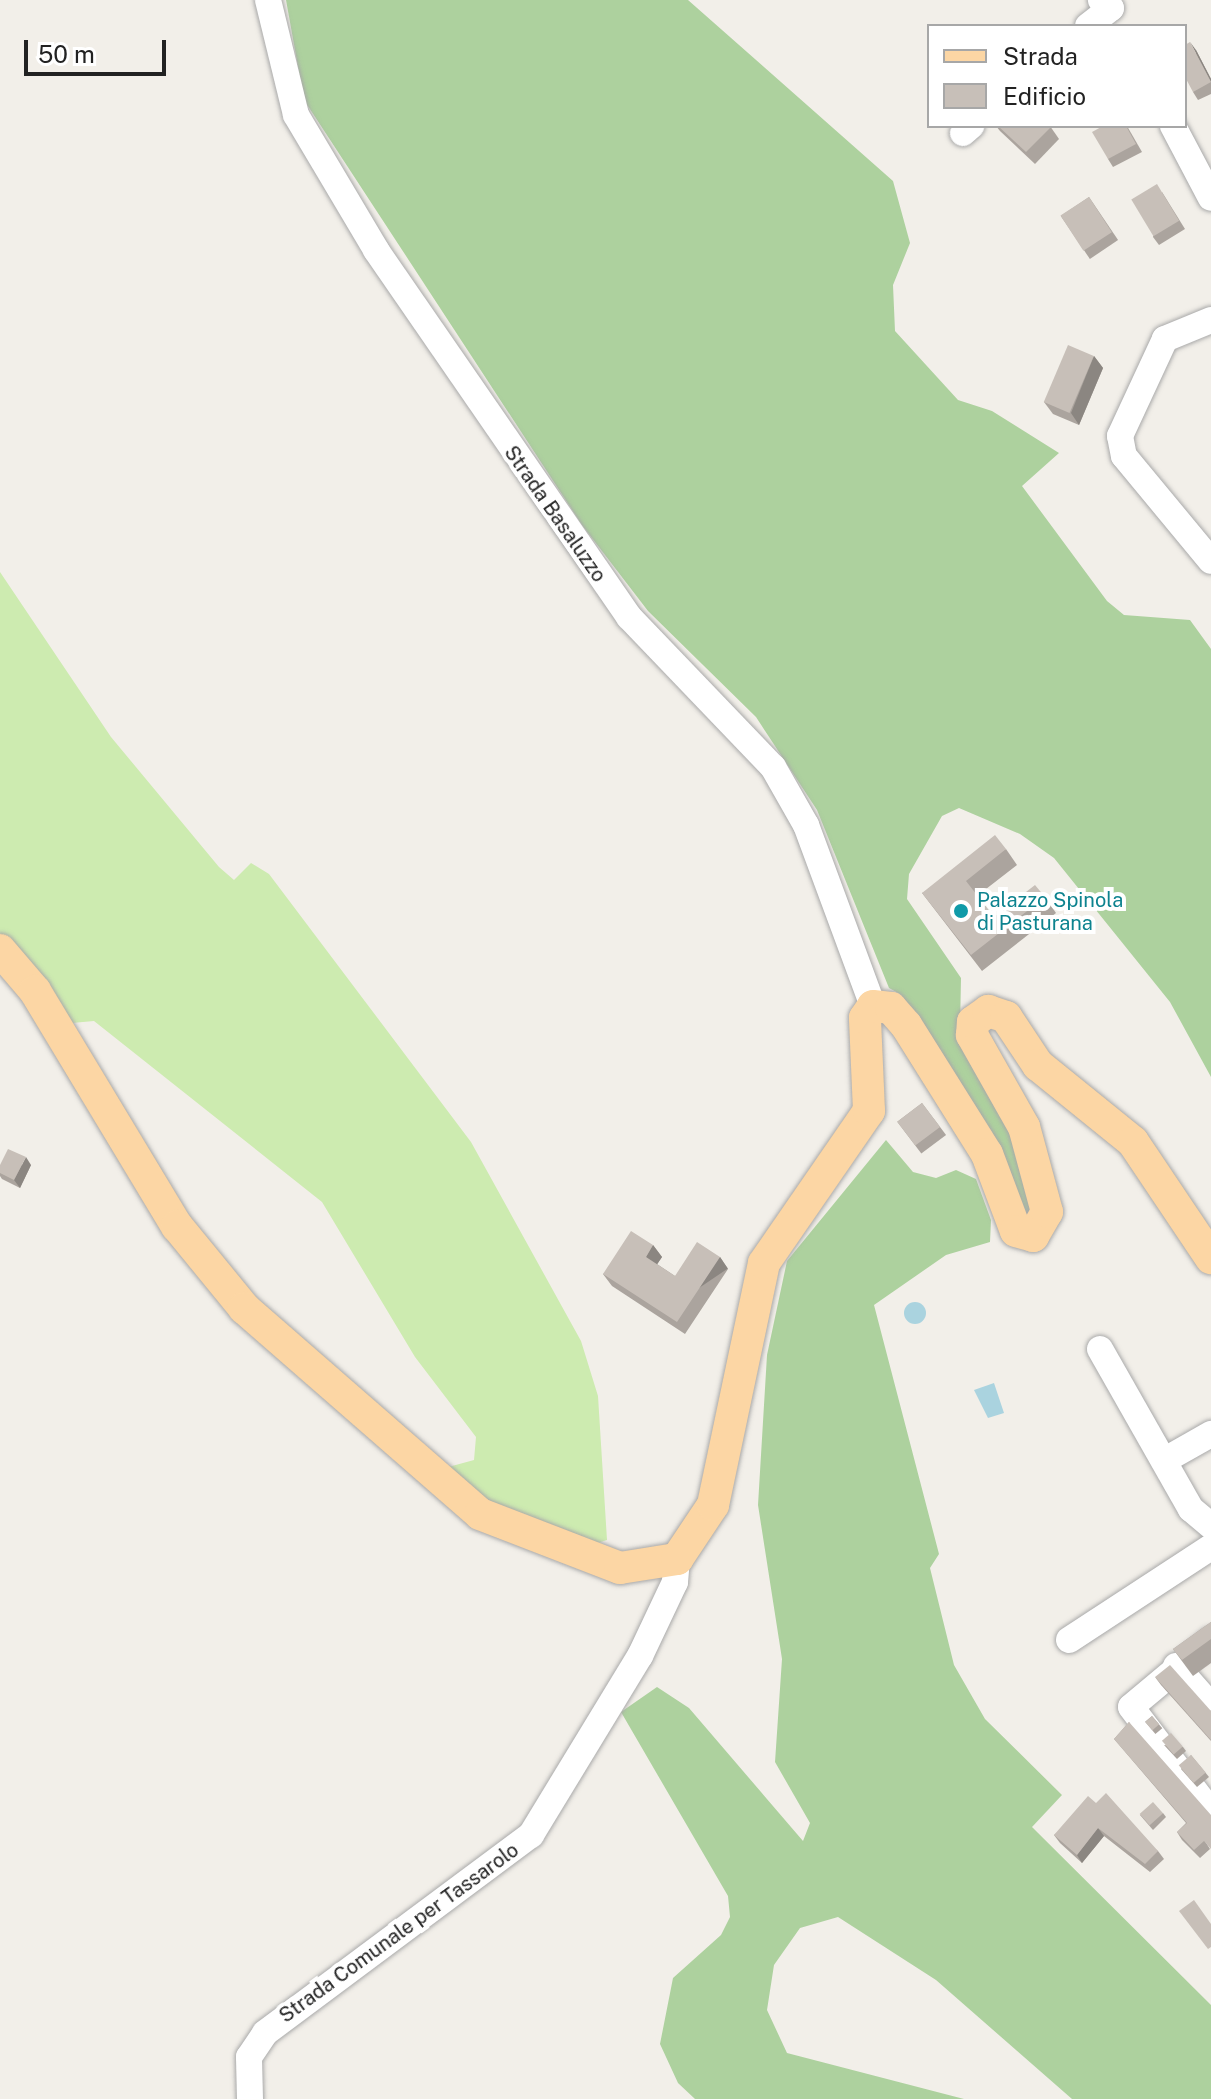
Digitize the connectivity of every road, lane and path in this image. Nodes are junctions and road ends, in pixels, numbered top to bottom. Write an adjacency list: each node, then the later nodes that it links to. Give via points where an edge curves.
1 (268, 0): 9 (street, Strada Basaluzzo, via 296,115 376,250 629,617 773,767 806,825)
2 (1110, 9): 3 (street)
3 (1091, 24)
4 (1174, 128): 5 (street)
5 (1211, 198)
6 (1211, 320): 7 (street, via 1165,339 1120,436 1124,456)
7 (1211, 561)
8 (0, 950): 16 (main road, via 35,991 177,1226 244,1308 480,1514 620,1568)
9 (873, 1006): 10 (main road, via 891,1008 914,1038 987,1154 1016,1231 1033,1236 1047,1212 1024,1127 972,1035 973,1022 988,1011 1006,1017 1038,1065 1133,1142); 16 (main road, via 865,1018 869,1111 764,1263 713,1505)
10 (1211, 1258)
11 (1100, 1349): 13 (street)
12 (1211, 1434): 13 (street)
13 (1165, 1460): 14 (street, via 1191,1509)
14 (1211, 1526)
15 (1211, 1547): 17 (street)
16 (677, 1559): 22 (street, Strada Comunale per Tassarolo, via 675,1582 640,1656 531,1835 265,2033 249,2057)
17 (1069, 1640)
18 (1211, 1640): 19 (street)
19 (1176, 1666): 20 (street); 21 (street, via 1135,1700 1131,1711)
20 (1211, 1706)
21 (1211, 1812)
22 (250, 2099)

